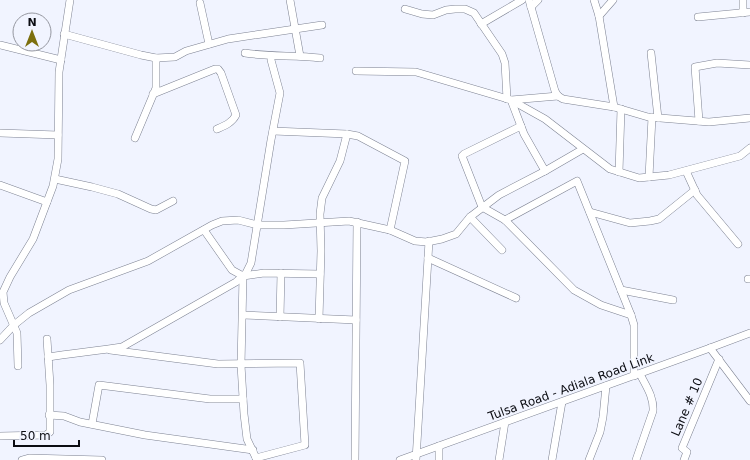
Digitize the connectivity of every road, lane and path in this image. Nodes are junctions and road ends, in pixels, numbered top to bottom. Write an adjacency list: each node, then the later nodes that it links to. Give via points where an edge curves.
1 (70, 0): 17 (street)
2 (290, 0): 16 (street)
3 (522, 0): 14 (street)
4 (538, 0): 9 (street)
5 (594, 0): 12 (street)
6 (613, 0): 12 (street)
7 (743, 0): 11 (street)
8 (200, 3): 18 (street)
9 (530, 4): 30 (street)
10 (405, 9): 14 (street, via 433,15 446,10 465,9 474,13)
11 (746, 12): 13 (street)
12 (599, 16): 32 (street)
13 (698, 17)
14 (481, 24): 31 (street, via 502,54)
15 (322, 25): 16 (street)
16 (295, 29): 18 (street); 22 (street)
17 (64, 34): 23 (street); 25 (street)
18 (209, 44): 23 (street, via 174,57)
19 (0, 45): 25 (street)
20 (245, 53): 22 (street, via 262,56)
21 (651, 54): 33 (street)
22 (300, 56): 24 (street)
23 (156, 58): 29 (street, via 156,88)
24 (320, 58)
25 (60, 60): 41 (street)
26 (271, 60): 38 (street, via 280,93)
27 (750, 65): 35 (street, via 717,63 695,67)
28 (356, 71): 31 (street, via 416,72)
29 (153, 94): 37 (street, via 218,69 236,115 229,123); 42 (street)
30 (558, 96): 31 (street); 32 (street)
31 (509, 100): 36 (street); 44 (street, via 545,119)
32 (617, 108): 33 (street); 47 (street)
33 (655, 118): 35 (street); 48 (street)
34 (750, 118): 35 (street)
35 (699, 121)
36 (521, 126): 45 (street); 54 (street, via 462,156)
37 (217, 129)
38 (272, 131): 40 (street); 60 (street)
39 (0, 134): 41 (street)
40 (347, 134): 58 (street, via 340,160 322,198); 62 (street, via 358,136 406,160)
41 (58, 135): 49 (street)
42 (135, 138)
43 (750, 148): 46 (street, via 740,156)
44 (584, 149): 45 (street); 47 (street, via 610,169)
45 (546, 171): 54 (street, via 499,195)
46 (686, 171): 48 (street); 51 (street)
47 (619, 172): 48 (street)
48 (649, 178)
49 (55, 179): 52 (street, via 118,194 156,210); 53 (street)
50 (0, 185): 53 (street)
51 (695, 190): 55 (street, via 659,219 650,221 630,223); 64 (street)
52 (173, 201)
53 (47, 202): 78 (street, via 33,239 3,292 4,303)
54 (482, 207): 56 (street); 57 (street)
55 (590, 212): 57 (street, via 577,181); 70 (street)
56 (470, 218): 63 (street, via 456,234); 65 (street)
57 (505, 220): 73 (street, via 574,290 601,305)
58 (320, 222): 59 (street); 60 (street); 68 (street)
59 (357, 222): 62 (street); 77 (street)
60 (257, 225): 61 (street, via 238,220 222,221); 69 (street, via 251,263)
61 (204, 230): 69 (street, via 232,270); 78 (street, via 148,261 68,290)
62 (390, 230): 63 (street, via 415,242)
63 (429, 241): 66 (street)
64 (738, 244)
65 (502, 250)
66 (428, 258): 71 (street); 99 (street)
67 (281, 272): 68 (street); 69 (street); 75 (street)
68 (320, 274): 76 (street)
69 (243, 276): 74 (street); 83 (street, via 141,337)
70 (621, 290): 72 (street); 73 (street)
71 (516, 298)
72 (673, 300)
73 (631, 315): 88 (street)
74 (243, 316): 75 (street); 86 (street)
75 (280, 318): 76 (street)
76 (319, 319): 77 (street)
77 (356, 320): 103 (street)
78 (14, 325): 80 (street); 87 (street, via 17,333)
79 (750, 333): 82 (street, Tulsa Road - Adiala Road Link)
80 (0, 340)
81 (47, 340): 84 (street)
82 (710, 348): 85 (street); 88 (street, Tulsa Road - Adiala Road Link)
83 (110, 350): 84 (street); 86 (street)
84 (48, 356): 93 (street)
85 (718, 359): 91 (street); 110 (street, Lane # 10, via 682,448 687,452)
86 (241, 365): 90 (street); 100 (street, via 300,363 305,445)
87 (18, 366)
88 (637, 375): 89 (street, Tulsa Road - Adiala Road Link); 109 (street, via 653,398 653,411)
89 (606, 386): 92 (street, Tulsa Road - Adiala Road Link); 108 (street, via 600,432)
90 (243, 399): 95 (street, via 210,399 100,385); 98 (street, via 248,439)
91 (750, 401)
92 (562, 402): 94 (street, Tulsa Road - Adiala Road Link); 107 (street)
93 (49, 415): 95 (street, via 64,416); 96 (street, via 50,432 46,435)
94 (505, 422): 97 (street, Tulsa Road - Adiala Road Link); 106 (street)
95 (92, 424): 98 (street, via 153,436)
96 (0, 436)
97 (439, 446): 99 (street, Tulsa Road - Adiala Road Link); 105 (street)
98 (253, 450): 100 (street)
99 (416, 457): 104 (street, Tulsa Road - Adiala Road Link)
100 (257, 459)
101 (22, 460): 102 (street)
102 (102, 460)
103 (355, 460)
104 (400, 460)
105 (439, 460)
106 (499, 460)
107 (552, 460)
108 (588, 460)
109 (636, 460)
110 (684, 460)

